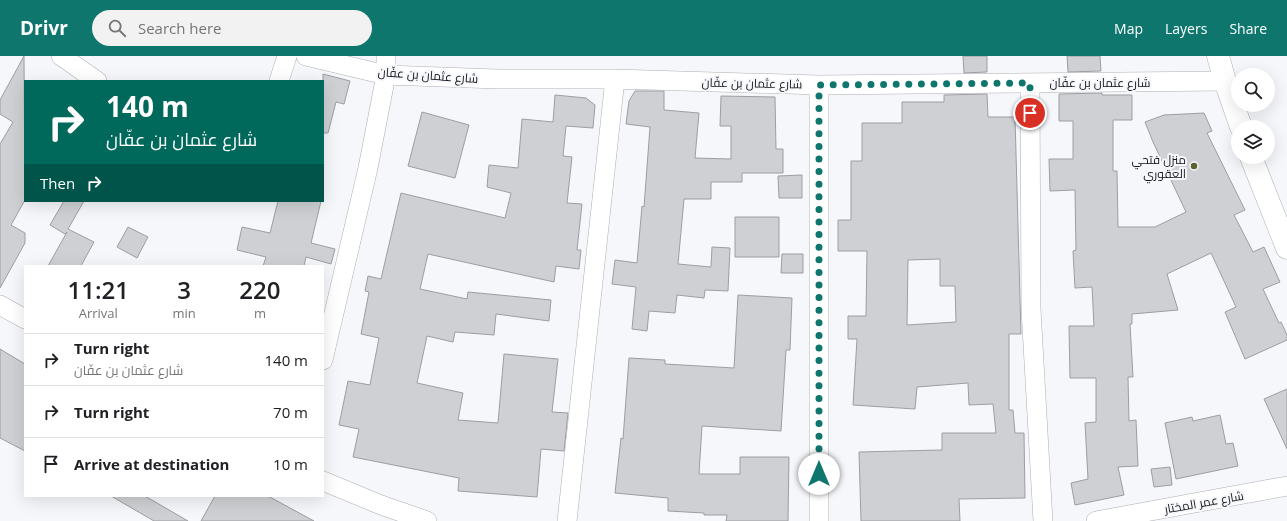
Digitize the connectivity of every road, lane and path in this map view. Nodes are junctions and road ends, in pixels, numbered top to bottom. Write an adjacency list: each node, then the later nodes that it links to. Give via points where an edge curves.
1 (61, 56): 7 (street)
2 (287, 56): 8 (street)
3 (306, 56): 6 (street, شارع عثمان بن عفّان)
4 (386, 56): 6 (street)
5 (1218, 56): 10 (street)
6 (386, 75): 9 (street, شارع عثمان بن عفّان); 18 (street, via 368,168)
7 (96, 80)
8 (278, 80)
9 (615, 80): 12 (street, شارع عثمان بن عفّان); 22 (street)
10 (1225, 81): 11 (street, شارع عثمان بن عفّان); 13 (street)
11 (1030, 83): 12 (street, شارع عثمان بن عفّان); 24 (street, via 1031,309)
12 (819, 85): 23 (street)
13 (1239, 120)
14 (1254, 164): 15 (street)
15 (1287, 248)
16 (0, 305): 17 (street)
17 (24, 318)
18 (324, 356)
19 (324, 481): 21 (street)
20 (1287, 486): 25 (street, شارع عمر المختار)
21 (427, 521)
22 (567, 521)
23 (819, 521)
24 (1043, 521)
25 (1096, 521)

